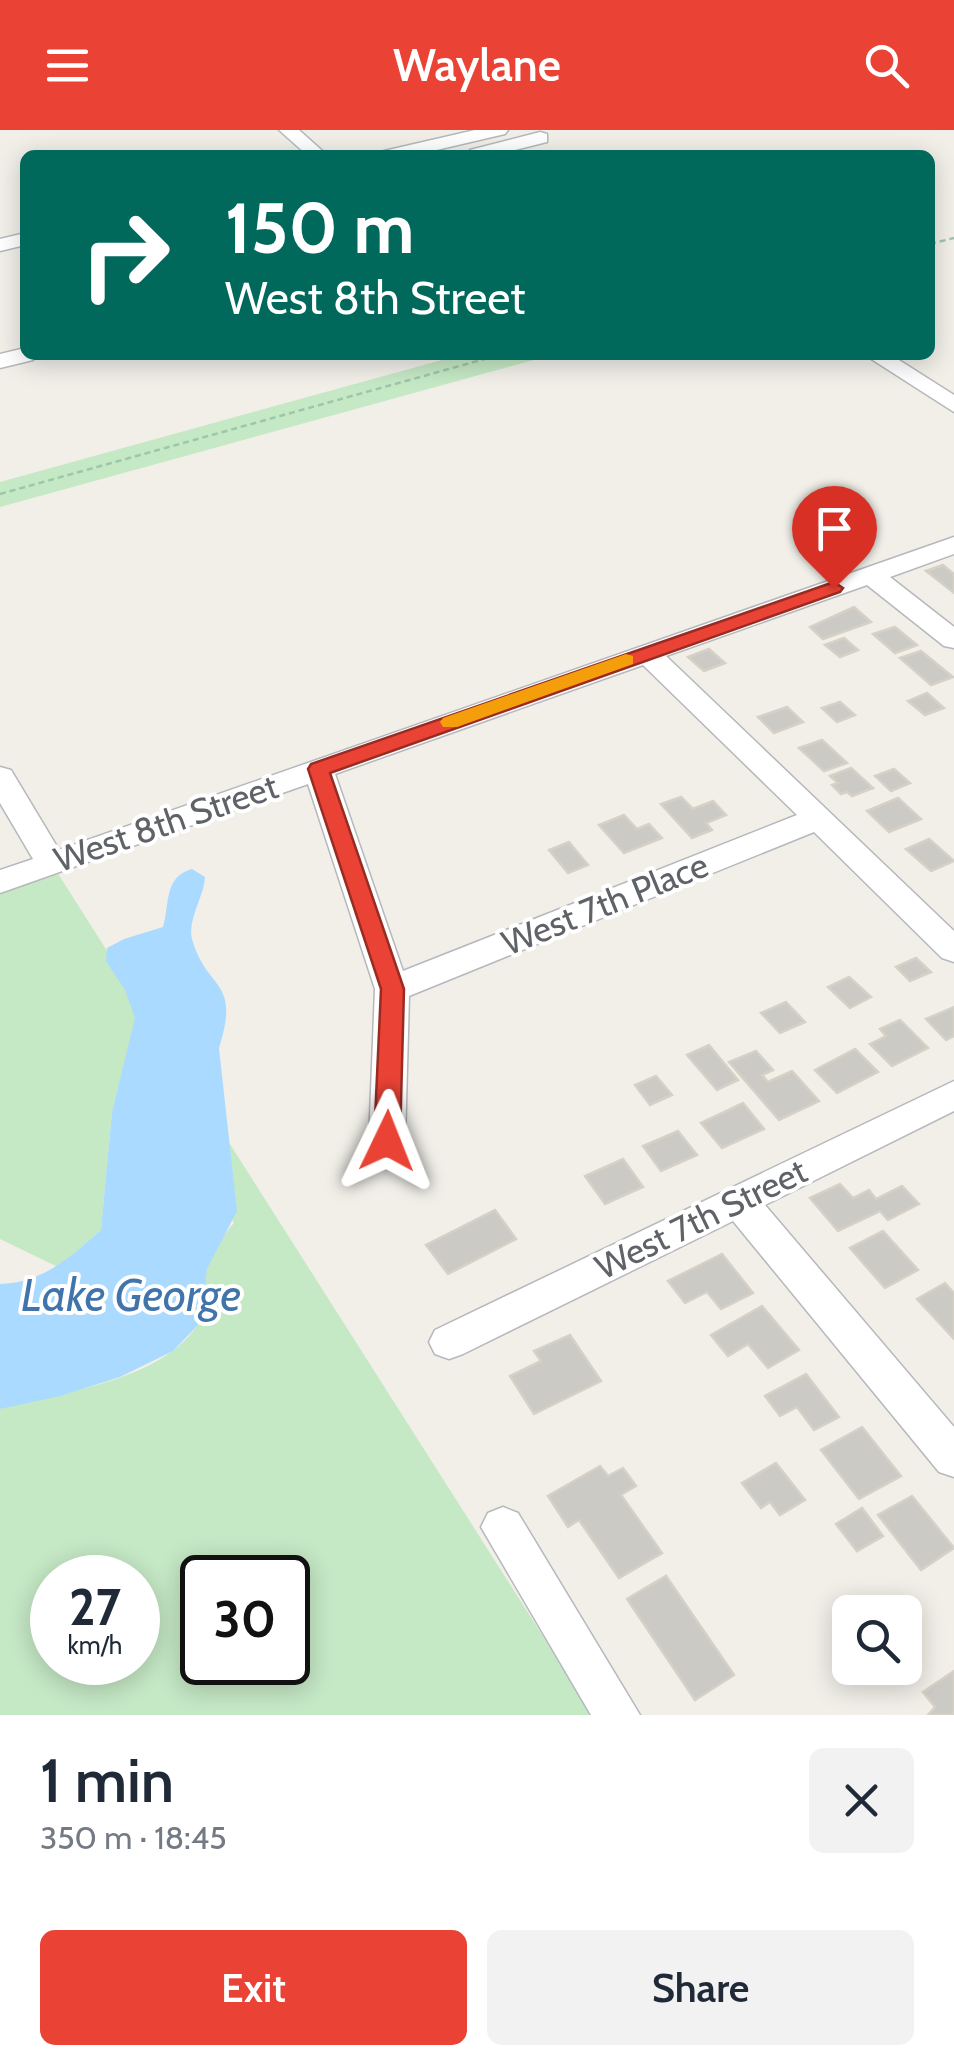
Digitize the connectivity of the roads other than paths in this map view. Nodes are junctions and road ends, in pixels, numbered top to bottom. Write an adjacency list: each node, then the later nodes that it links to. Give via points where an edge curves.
1 (288, 130): 4 (street)
2 (499, 130): 5 (street)
3 (540, 138): 6 (street)
4 (312, 150)
5 (413, 150)
6 (492, 150)
7 (884, 360): 8 (street)
8 (954, 405)
9 (954, 545): 10 (street, West 8th Street)
10 (871, 575): 11 (street); 12 (street, West 8th Street)
11 (954, 640)
12 (647, 652): 13 (street, West 8th Street); 15 (street)
13 (318, 769): 16 (street, West 8th Street); 19 (street)
14 (0, 777): 16 (street)
15 (818, 819): 18 (street); 19 (street, West 7th Place)
16 (52, 864): 17 (street, West 8th Street)
17 (0, 882)
18 (954, 950)
19 (392, 989): 21 (street)
20 (954, 1095): 22 (street, West 7th Street)
21 (387, 1141)
22 (739, 1201): 23 (street, West 7th Street); 24 (street)
23 (449, 1342)
24 (954, 1458)
25 (503, 1527): 26 (street)
26 (617, 1715)

